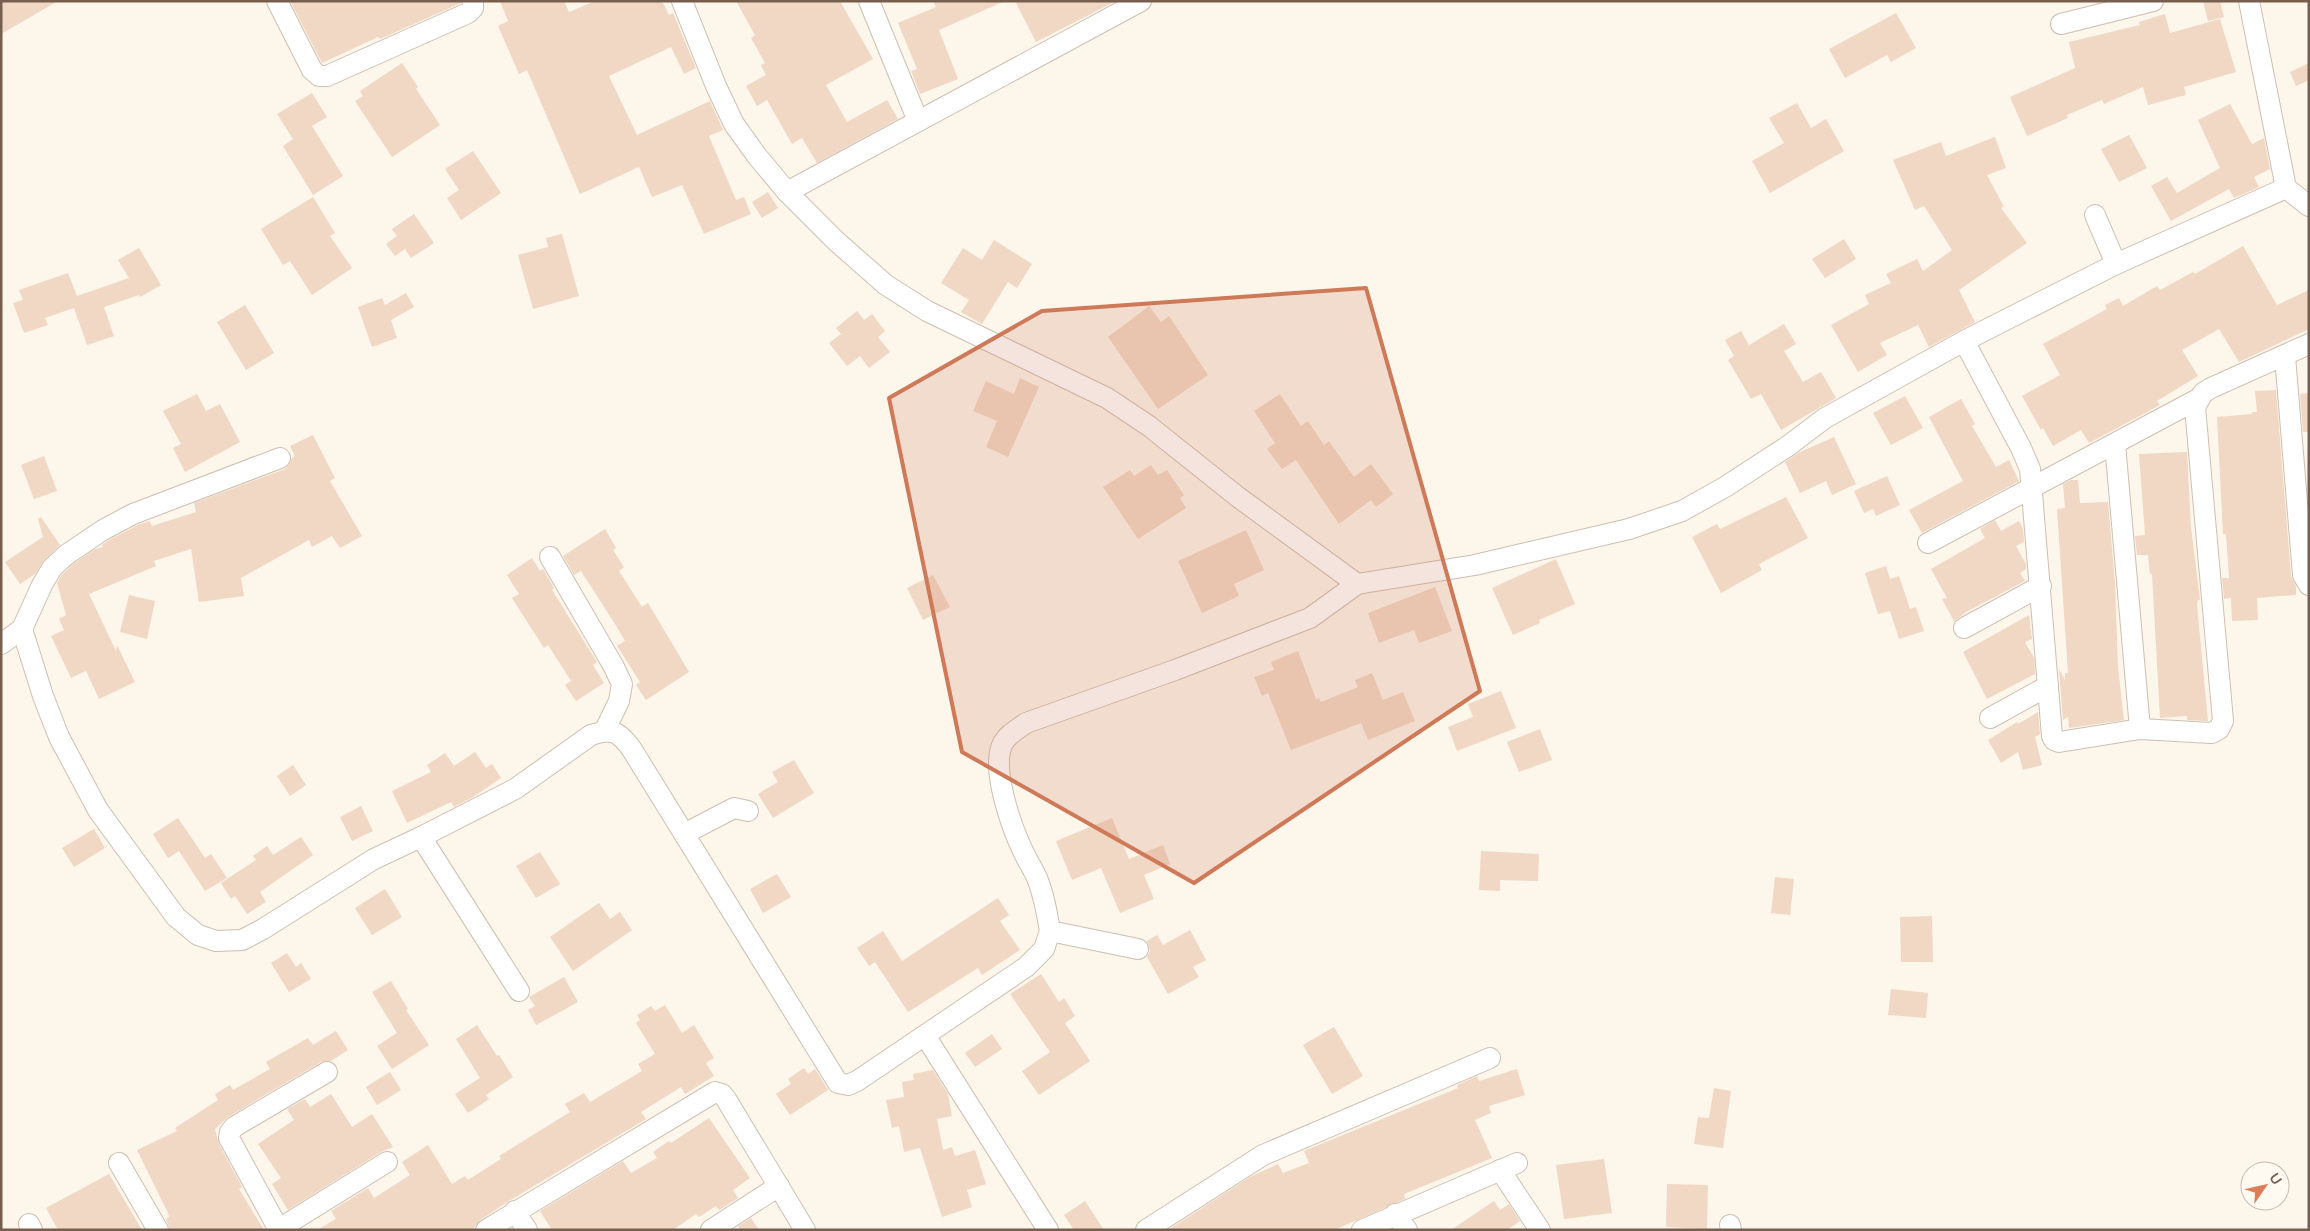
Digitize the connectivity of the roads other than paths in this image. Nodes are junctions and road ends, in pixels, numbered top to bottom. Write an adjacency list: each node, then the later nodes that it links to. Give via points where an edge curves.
1 (278, 1): 2 (street, via 312,70 319,76 326,76 468,13 473,8)
2 (473, 1)
3 (682, 1): 11 (street, via 734,124)
4 (869, 1): 9 (street)
5 (1141, 1): 9 (street)
6 (2153, 1): 8 (street)
7 (2249, 1): 10 (street)
8 (2061, 24)
9 (918, 121): 11 (street)
10 (2286, 188): 12 (street); 14 (street)
11 (787, 192): 24 (street, via 836,242 886,285 926,311 1107,398 1149,426 1238,497)
12 (2309, 206)
13 (2096, 215): 14 (street)
14 (2116, 264): 15 (street)
15 (1964, 341): 21 (street, via 2021,448 2030,469); 24 (street, via 1826,418 1725,487 1682,511 1629,529 1474,564)
16 (2309, 344): 17 (street)
17 (2285, 356): 18 (street, via 2211,388); 25 (street, via 2303,575)
18 (2198, 399): 19 (street); 32 (street, via 2196,420 2223,721 2212,733)
19 (2115, 444): 21 (street); 32 (street)
20 (280, 458): 28 (street, via 133,514 103,530 52,568)
21 (2033, 488): 22 (street); 26 (street)
22 (1928, 543)
23 (550, 557): 33 (street, via 622,684 619,701)
24 (1357, 584): 37 (street, via 1310,618 1026,723 1012,733 1003,744 999,764 1001,783 1011,824 1046,903)
25 (2309, 585)
26 (2041, 586): 27 (street); 30 (street)
27 (1964, 628)
28 (22, 629): 29 (street); 36 (street, via 43,696 78,776 121,843 176,916 198,935 216,941 242,940 374,859)
29 (1, 644)
30 (2048, 686): 31 (street); 32 (street, via 2054,740 2059,742)
31 (1990, 718)
32 (2140, 729)
33 (606, 730): 35 (street, via 621,735 631,748); 36 (street, via 591,735 515,789)
34 (748, 811): 35 (street, via 734,808)
35 (684, 834): 40 (street, via 838,1083 848,1085 857,1081)
36 (422, 838): 39 (street)
37 (1050, 930): 38 (street); 40 (street, via 1044,950 1026,967)
38 (1138, 949)
39 (519, 991)
40 (926, 1037): 54 (street)
41 (1490, 1058): 55 (street, via 1263,1155)
42 (327, 1072): 48 (street, via 230,1132 229,1138)
43 (387, 1162): 48 (street)
44 (119, 1163): 49 (street)
45 (778, 1186): 46 (street, via 726,1099 715,1092); 52 (street); 53 (street)
46 (516, 1211): 50 (street); 51 (street)
47 (1401, 1222): 56 (street); 57 (street, via 1509,1166)
48 (279, 1229)
49 (158, 1230)
50 (486, 1230)
51 (527, 1230)
52 (712, 1230)
53 (805, 1230)
54 (1048, 1230)
55 (1146, 1230)
56 (1362, 1230)
57 (1540, 1230)

